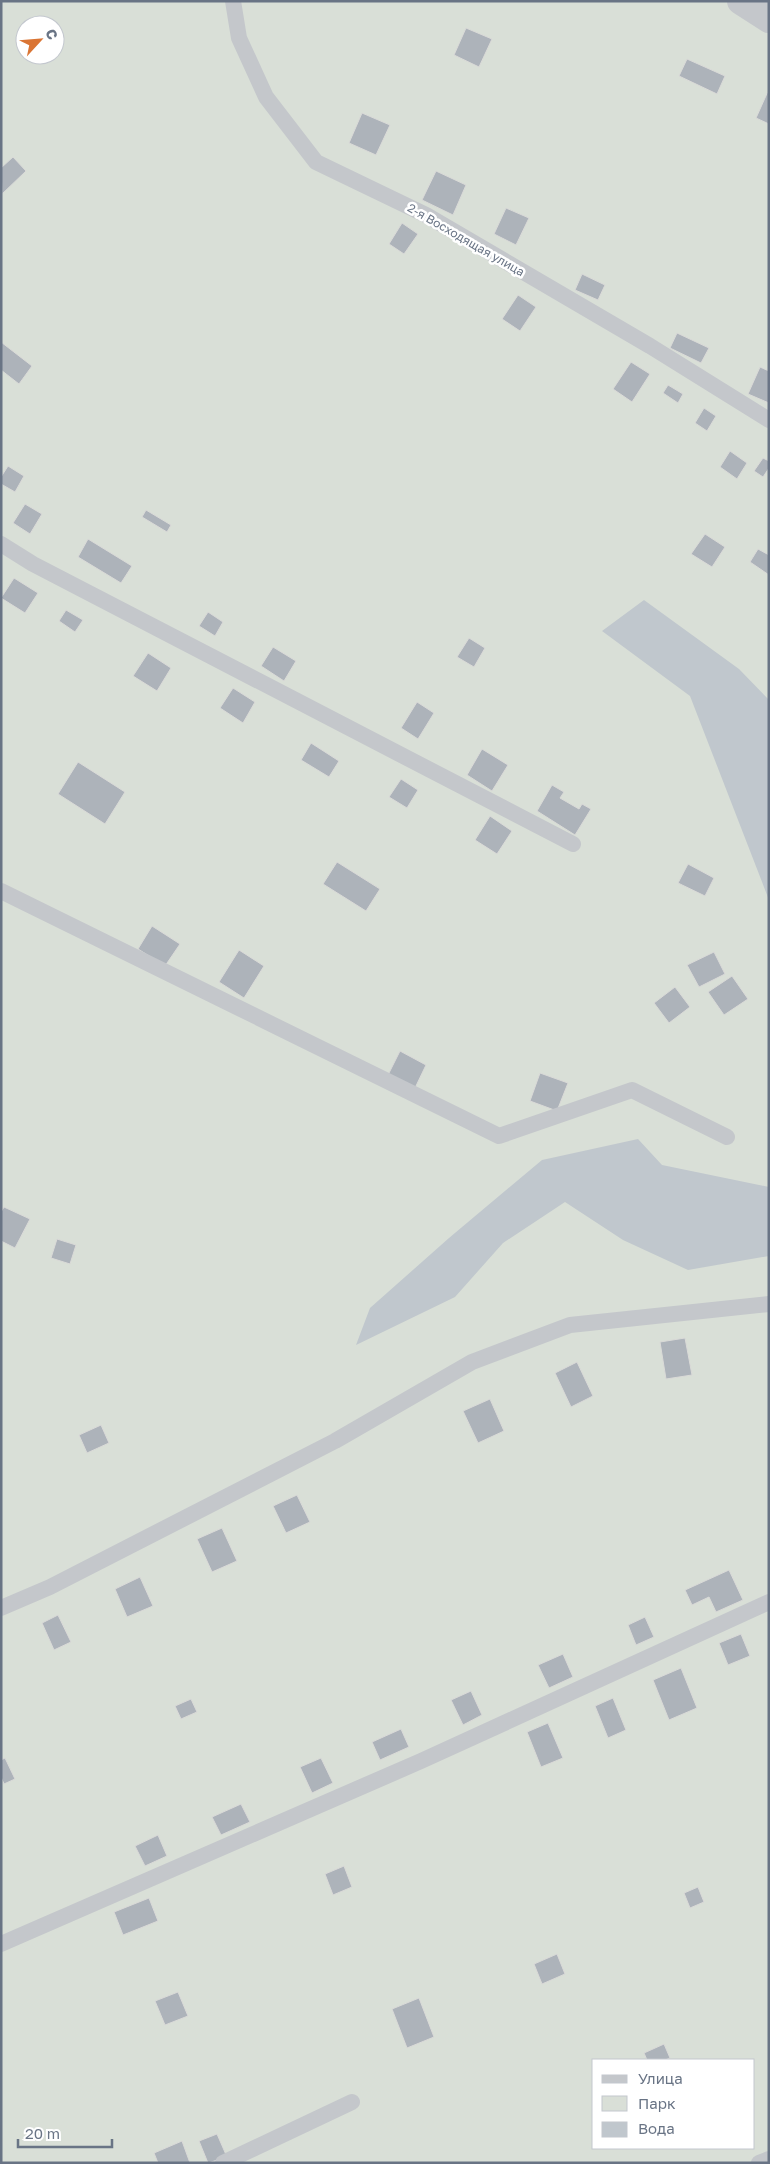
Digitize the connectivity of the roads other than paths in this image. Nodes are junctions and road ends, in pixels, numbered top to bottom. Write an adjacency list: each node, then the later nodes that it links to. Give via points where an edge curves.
1 (233, 1): 4 (lane, 2-я Восходящая улица, via 240,38 266,97 316,162 426,215)
2 (741, 1): 3 (street)
3 (769, 18)
4 (769, 420)
5 (1, 544): 6 (lane, via 33,564)
6 (573, 844)
7 (1, 891): 8 (lane, via 499,1136 632,1090)
8 (727, 1137)
9 (769, 1304): 11 (lane, via 570,1325 472,1362 335,1441 50,1587)
10 (769, 1602): 12 (lane, via 421,1761)
11 (1, 1608)
12 (1, 1944)
13 (352, 2102): 15 (lane)
14 (769, 2159): 16 (lane)
15 (223, 2163)
16 (759, 2163)

